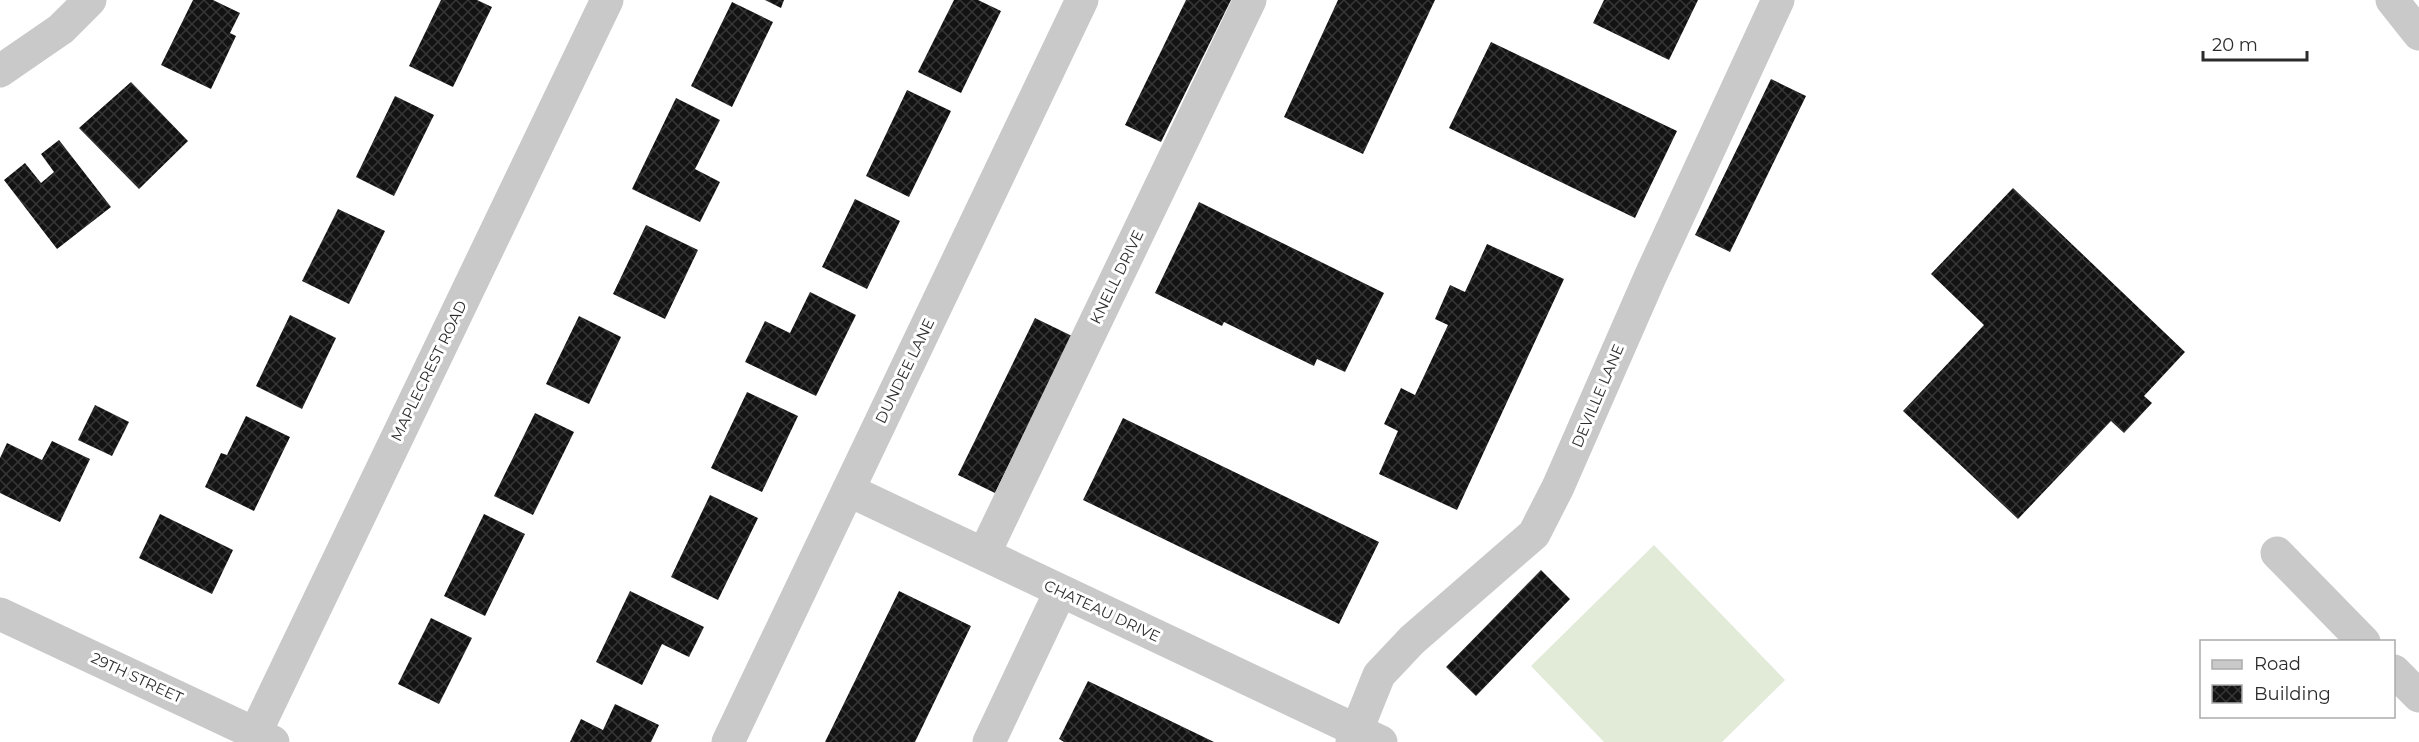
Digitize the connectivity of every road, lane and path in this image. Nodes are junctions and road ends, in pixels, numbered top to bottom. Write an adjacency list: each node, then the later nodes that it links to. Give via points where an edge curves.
1 (90, 0): 8 (street, via 61,28)
2 (607, 0): 18 (street, MAPLECREST ROAD)
3 (1082, 0): 9 (street, DUNDEE LANE)
4 (1250, 0): 10 (street, KNELL DRIVE)
5 (1778, 0): 17 (street, DEVILLE LANE, via 1534,534 1412,640 1379,675)
6 (2392, 0): 7 (street)
7 (2419, 34)
8 (0, 71)
9 (848, 490): 10 (street, CHATEAU DRIVE); 19 (street, DUNDEE LANE)
10 (984, 554): 12 (street, CHATEAU DRIVE)
11 (2277, 554): 14 (street)
12 (1060, 592): 17 (street, CHATEAU DRIVE); 20 (street)
13 (0, 614): 18 (street, 29TH STREET)
14 (2362, 640)
15 (2395, 672): 16 (street)
16 (2419, 696)
17 (1363, 738)
18 (260, 739)
19 (728, 742)
20 (989, 742)

